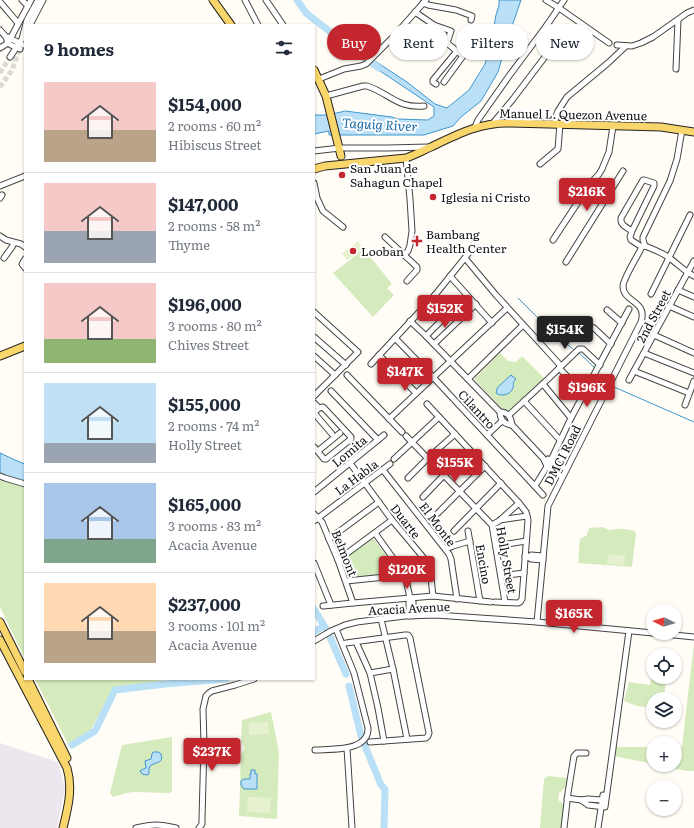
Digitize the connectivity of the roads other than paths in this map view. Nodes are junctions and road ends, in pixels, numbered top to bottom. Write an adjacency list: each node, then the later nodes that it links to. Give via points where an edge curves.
1 (22, 0): 12 (street)
2 (32, 0): 12 (street)
3 (38, 0): 19 (street)
4 (43, 0): 20 (street)
5 (213, 0): 21 (main road)
6 (244, 0): 22 (street)
7 (266, 0): 23 (street)
8 (546, 0): 13 (street)
9 (564, 0): 13 (street)
10 (0, 2): 18 (street)
11 (424, 2): 15 (street); 16 (street, via 457,10 472,16)
12 (28, 6): 18 (street)
13 (559, 8): 24 (street); 29 (street)
14 (694, 10): 17 (street)
15 (415, 12): 34 (street, via 434,25 451,31 447,43); 40 (street, via 366,64)
16 (471, 20)
17 (678, 20): 32 (street, via 653,37 636,45); 38 (street)
18 (18, 23): 27 (street)
19 (26, 24)
20 (31, 24)
21 (230, 24)
22 (257, 24)
23 (283, 24)
24 (548, 24)
25 (0, 30): 27 (street)
26 (24, 31): 31 (street)
27 (8, 39): 31 (street); 33 (street)
28 (536, 40): 48 (street, via 476,122)
29 (609, 43)
30 (617, 45): 32 (street)
31 (21, 46): 35 (street)
32 (626, 46): 46 (street, via 567,97 556,116)
33 (0, 48)
34 (456, 51): 42 (street, via 433,80)
35 (10, 57)
36 (461, 60): 41 (street)
37 (543, 60): 45 (street)
38 (676, 69)
39 (315, 72): 40 (main road)
40 (319, 79): 43 (main road)
41 (444, 82)
42 (436, 84)
43 (326, 96): 44 (street, via 367,86 401,104); 52 (main road)
44 (424, 106)
45 (493, 123): 46 (main road, Manuel L. Quezon Avenue); 48 (main road, Manuel L. Quezon Avenue)
46 (558, 124): 47 (main road, Manuel L. Quezon Avenue); 56 (street, via 558,149)
47 (613, 126): 49 (main road, Manuel L. Quezon Avenue); 60 (street, via 609,152 602,169)
48 (476, 127): 51 (main road, Manuel L. Quezon Avenue)
49 (682, 130): 50 (main road, Manuel L. Quezon Avenue); 72 (street, via 676,162 644,237)
50 (694, 132)
51 (431, 147): 52 (street); 54 (main road, Manuel L. Quezon Avenue)
52 (340, 148): 53 (street); 55 (main road)
53 (315, 151)
54 (406, 158): 55 (main road, Manuel L. Quezon Avenue); 74 (street, via 412,231 410,245)
55 (342, 161): 57 (main road, Manuel L. Quezon Avenue)
56 (540, 164)
57 (315, 169)
58 (623, 171): 63 (street)
59 (24, 176): 61 (street)
60 (590, 184): 63 (street); 69 (street)
61 (0, 186)
62 (315, 188): 65 (street, via 323,211)
63 (608, 195): 79 (street)
64 (690, 215): 75 (street)
65 (343, 227)
66 (632, 231): 66 (street, via 654,186 654,183 643,180 620,219 622,225); 72 (street, via 630,239)
67 (0, 236): 70 (street)
68 (385, 237): 74 (street)
69 (554, 240)
70 (14, 243): 71 (street); 76 (street)
71 (24, 246)
72 (643, 246): 75 (street); 164 (street, DMCI Road, via 623,286 625,293 642,311 641,322)
73 (472, 249): 77 (street)
74 (404, 255): 83 (street, via 417,268)
75 (669, 257): 80 (street); 85 (street)
76 (4, 258)
77 (465, 258): 81 (street); 90 (street)
78 (694, 261): 80 (street, 2nd Street)
79 (566, 262)
80 (687, 273): 82 (street); 84 (street, 2nd Street)
81 (450, 276): 86 (street); 88 (street)
82 (694, 276)
83 (407, 282)
84 (678, 290): 87 (street); 89 (street, 2nd Street)
85 (651, 294)
86 (435, 295): 93 (street); 97 (street)
87 (694, 297)
88 (476, 304): 96 (street); 98 (street)
89 (669, 306): 95 (street); 103 (street, 2nd Street)
90 (507, 308): 98 (street); 100 (street)
91 (607, 310): 99 (street)
92 (629, 310): 99 (street)
93 (451, 311): 96 (street); 102 (street)
94 (315, 313): 116 (street, via 358,352)
95 (694, 317)
96 (459, 319): 106 (street)
97 (410, 321): 102 (street); 105 (street)
98 (492, 323): 114 (street)
99 (622, 323): 107 (street)
100 (523, 325): 118 (street); 124 (street)
101 (594, 328): 107 (street)
102 (426, 336): 106 (street)
103 (654, 336): 109 (street, 2nd Street); 110 (street)
104 (315, 338): 116 (street)
105 (395, 338): 112 (street); 123 (street, Cilantro)
106 (434, 344): 114 (street)
107 (611, 344): 117 (street)
108 (24, 346): 111 (main road)
109 (644, 353): 119 (street, 2nd Street); 120 (street)
110 (694, 353)
111 (0, 356)
112 (379, 356): 115 (street); 129 (street)
113 (315, 357): 121 (street)
114 (451, 361): 123 (street); 124 (street)
115 (371, 364)
116 (346, 365): 121 (street)
117 (600, 365): 118 (street, via 581,348); 131 (street)
118 (560, 367): 127 (street); 131 (street)
119 (634, 371): 125 (street, 2nd Street); 130 (street)
120 (694, 373)
121 (335, 375): 132 (street)
122 (347, 376): 144 (street, Holly Street)
123 (434, 377): 129 (street); 151 (street, Cilantro)
124 (468, 379): 139 (street)
125 (629, 380)
126 (694, 382): 130 (street)
127 (542, 384): 133 (street); 143 (street)
128 (330, 391): 152 (street)
129 (416, 393): 144 (street)
130 (689, 393): 136 (street)
131 (584, 394): 143 (street)
132 (315, 395)
133 (524, 401): 141 (street); 153 (street)
134 (315, 404): 137 (street)
135 (427, 404): 142 (street)
136 (685, 405)
137 (319, 408): 138 (street); 157 (street, via 324,407 352,438 327,459)
138 (315, 412)
139 (500, 412): 141 (street); 145 (street)
140 (315, 414): 148 (street)
141 (509, 415): 146 (street)
142 (439, 417): 149 (street); 154 (street, La Habla)
143 (571, 418): 153 (street)
144 (389, 419): 154 (street, Holly Street)
145 (502, 421): 146 (street); 151 (street)
146 (512, 425): 159 (street)
147 (340, 433): 157 (street)
148 (332, 434)
149 (454, 434): 156 (street); 158 (street)
150 (384, 435): 152 (street, Lomita)
151 (487, 435): 173 (street, Cilantro)
152 (378, 440): 161 (street, Lomita)
153 (560, 440): 160 (street)
154 (412, 442): 158 (street, Holly Street); 165 (street, La Habla)
155 (315, 448): 157 (street)
156 (469, 449): 162 (street); 166 (street)
157 (318, 451)
158 (428, 458): 166 (street, Holly Street); 169 (street)
159 (543, 458): 160 (street); 163 (street)
160 (550, 460): 163 (street); 164 (street)
161 (350, 463): 170 (street, Duarte); 174 (street, Lomita)
162 (485, 466): 172 (street); 175 (street)
163 (547, 466): 168 (street); 173 (street)
164 (566, 469): 168 (street, DMCI Road)
165 (383, 470): 170 (street, La Habla); 194 (street, El Monte)
166 (444, 474): 175 (street, Holly Street); 177 (street)
167 (0, 476): 171 (street)
168 (562, 477): 196 (street, DMCI Road, via 548,506)
169 (408, 478)
170 (365, 483): 178 (street, Duarte); 183 (street, La Habla)
171 (24, 484)
172 (501, 484): 179 (street); 180 (street)
173 (535, 486): 176 (street, Cilantro)
174 (315, 491)
175 (460, 491): 180 (street, Holly Street); 181 (street)
176 (543, 495)
177 (423, 497)
178 (379, 502): 184 (street, Duarte); 190 (street)
179 (519, 503): 182 (street); 185 (street)
180 (476, 508): 186 (street, Holly Street); 187 (street)
181 (438, 513)
182 (527, 516): 185 (street); 192 (street)
183 (316, 520): 190 (street, Belmont, via 322,522)
184 (392, 520): 189 (street); 203 (street, Duarte, via 428,563)
185 (499, 521): 186 (street)
186 (492, 525): 193 (street, Holly Street)
187 (454, 531)
188 (468, 531): 191 (street, Encino)
189 (375, 533): 197 (street); 200 (street)
190 (329, 539): 197 (street, Belmont)
191 (470, 541): 194 (street); 206 (street, Encino)
192 (526, 541): 193 (street); 195 (street)
193 (496, 546): 201 (street, Holly Street)
194 (446, 549): 205 (street, El Monte, via 451,559)
195 (527, 556): 196 (street, via 531,559); 199 (street)
196 (543, 558): 214 (street, DMCI Road)
197 (338, 560): 202 (street, Belmont)
198 (315, 565): 209 (street)
199 (524, 573): 201 (street); 207 (street, via 522,599 518,603)
200 (405, 575): 202 (street); 204 (street)
201 (501, 576): 207 (street, Holly Street)
202 (346, 581): 208 (street, Belmont)
203 (433, 596): 204 (street); 205 (street)
204 (410, 598): 208 (street); 211 (street)
205 (457, 598): 206 (street)
206 (480, 601): 207 (street)
207 (505, 602)
208 (353, 603): 209 (street)
209 (331, 605): 210 (street)
210 (323, 606)
211 (411, 616): 212 (street, Acacia Avenue); 214 (street, Acacia Avenue, via 441,615)
212 (384, 618): 215 (street, Acacia Avenue, via 357,622); 219 (street)
213 (0, 622): 226 (main road)
214 (537, 622): 216 (street, Acacia Avenue)
215 (336, 629): 222 (street, Acacia Avenue); 233 (street, via 354,673 368,728 366,738)
216 (628, 630): 217 (street, Acacia Avenue); 237 (street, via 605,807)
217 (646, 632)
218 (682, 636): 220 (street, Acacia Avenue)
219 (386, 637): 223 (street); 225 (street); 230 (street, via 408,635 410,638 429,733 426,738)
220 (694, 637)
221 (0, 640): 238 (main road, via 67,768 71,791)
222 (315, 640)
223 (356, 642): 224 (street); 227 (street)
224 (346, 643)
225 (393, 668): 227 (street); 230 (street)
226 (24, 670)
227 (370, 673): 231 (street)
228 (28, 680): 239 (main road, via 72,770 75,792)
229 (251, 680): 242 (street, via 216,689 206,696 202,824)
230 (407, 739): 231 (street)
231 (384, 741): 232 (street)
232 (370, 742)
233 (348, 748): 234 (street); 243 (street)
234 (315, 750)
235 (586, 753): 236 (street, via 577,753 574,756)
236 (567, 798): 237 (street, via 589,799); 244 (street)
237 (602, 803): 245 (street)
238 (63, 828)
239 (68, 828)
240 (136, 828): 241 (street, via 150,824)
241 (176, 828)
242 (199, 828)
243 (352, 828)
244 (564, 828)
245 (598, 828)

